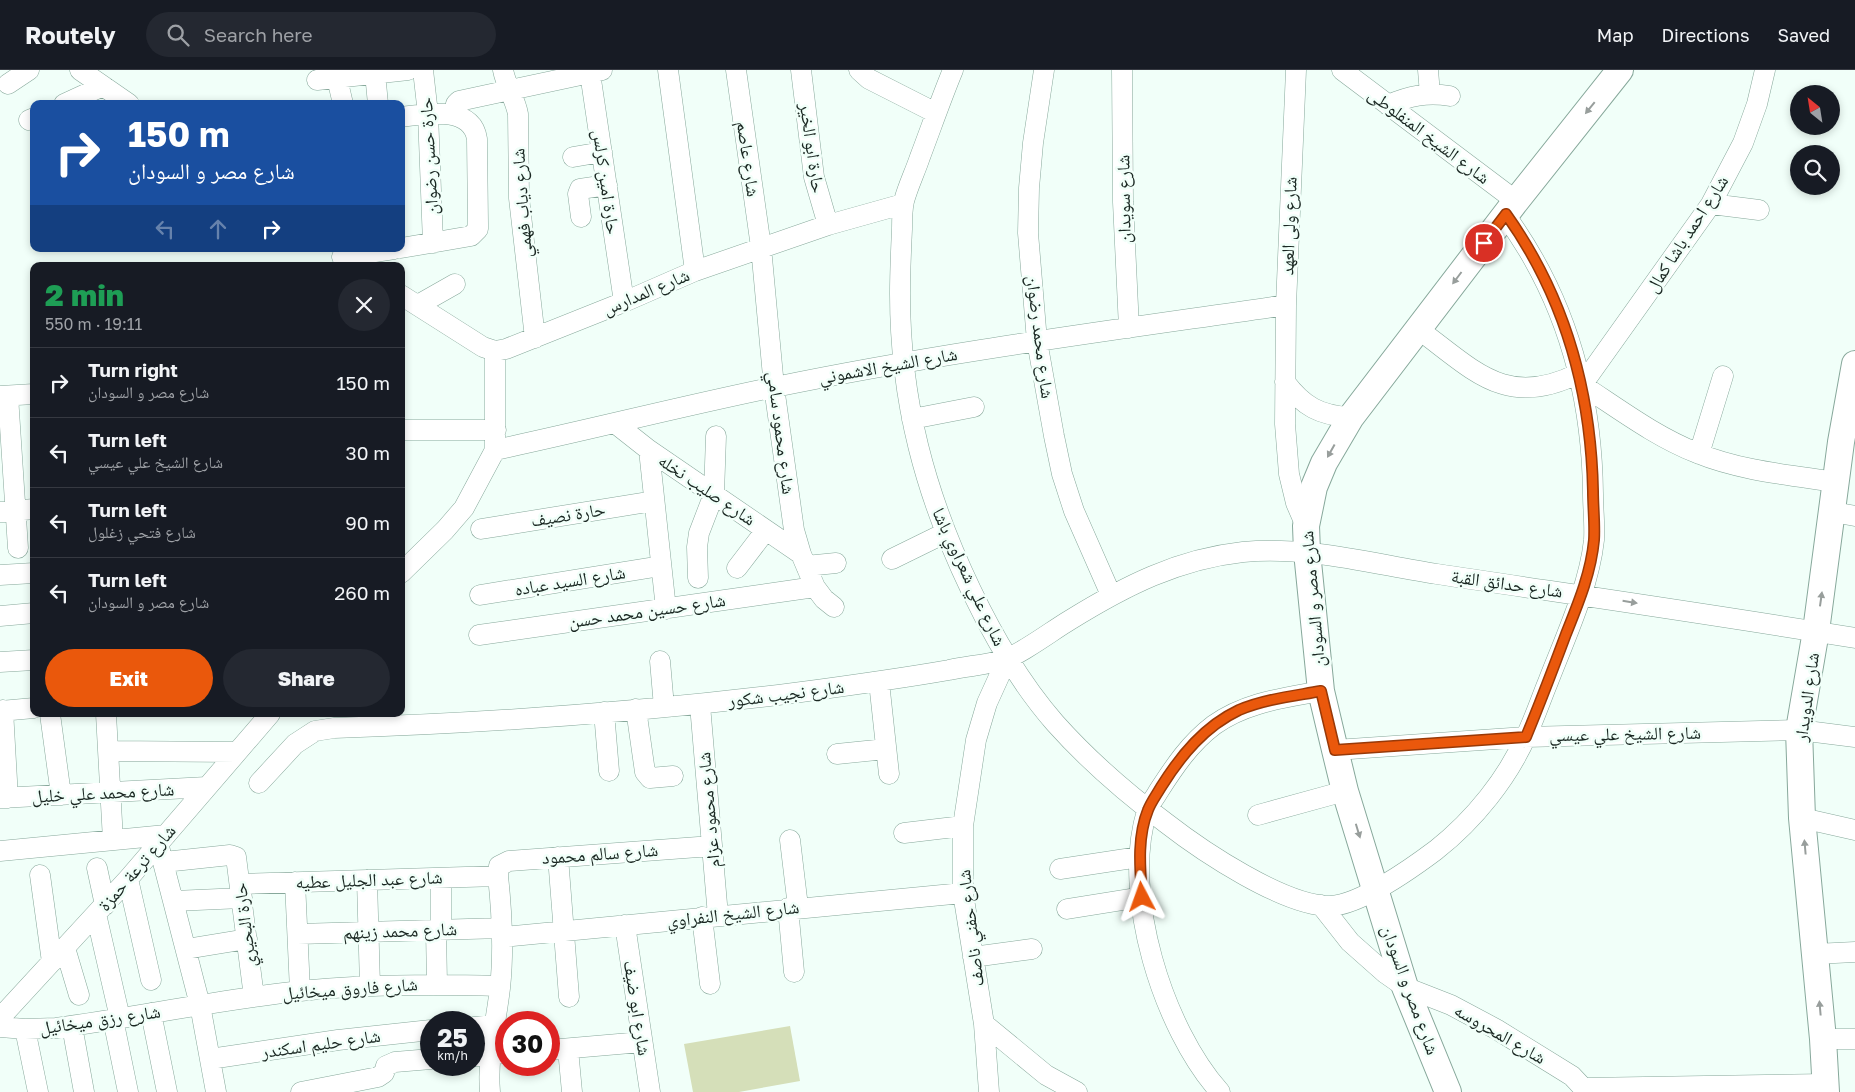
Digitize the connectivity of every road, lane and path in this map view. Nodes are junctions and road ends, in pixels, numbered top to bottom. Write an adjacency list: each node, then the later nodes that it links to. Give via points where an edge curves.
1 (29, 70): 22 (street)
2 (80, 70): 23 (street)
3 (408, 70): 19 (street)
4 (423, 70): 31 (street, حارة حسن رضوان)
5 (503, 70): 24 (street, شارع دياب فهمي)
6 (668, 70): 48 (street)
7 (736, 70): 45 (street, شارع عاصم)
8 (801, 70): 42 (street, حارة ابو الخير, via 814,176)
9 (859, 70): 30 (street, via 869,79)
10 (953, 70): 30 (street, شارع علي شعراوي باشا)
11 (1044, 70): 57 (street, شارع محمد رضوان, via 1033,143 1028,234)
12 (1122, 70): 54 (street, شارع سويدان, via 1123,202)
13 (1296, 70): 52 (street, شارع ولى العهد)
14 (1342, 70): 29 (street, شارع الشيخ المنفلوطى)
15 (1428, 70): 29 (street, via 1440,95 1409,97)
16 (1620, 70): 39 (main road, شارع مصر و السودان, one-way to 39)
17 (1765, 70): 38 (street, شارع احمد باشا كمال, via 1743,143)
18 (596, 72): 24 (street); 34 (street, حارة امين كرلس)
19 (375, 73): 20 (street); 28 (street)
20 (337, 78): 21 (street); 27 (street)
21 (316, 80)
22 (8, 84)
23 (103, 86): 25 (street); 26 (street)
24 (508, 89): 33 (street, via 459,101 456,104); 56 (street, شارع دياب فهمي, via 518,114 518,198)
25 (73, 100)
26 (123, 100)
27 (342, 100)
28 (378, 100)
29 (1388, 105): 39 (street, شارع الشيخ المنفلوطى)
30 (936, 113): 37 (street, شارع علي شعراوي باشا)
31 (428, 114): 32 (street); 33 (street); 43 (street, حارة حسن رضوان)
32 (405, 116)
33 (461, 118): 43 (street, via 473,126 477,138 478,229 471,236)
34 (602, 152): 35 (street); 36 (street, حارة امين كرلس)
35 (573, 157)
36 (607, 185): 41 (street, via 580,189); 51 (street, حارة امين كرلس)
37 (903, 204): 42 (street, شارع المدارس); 59 (street, شارع علي شعراوي باشا, via 900,295)
38 (1711, 204): 40 (street); 62 (street, شارع احمد باشا كمال)
39 (1510, 208): 55 (main road, شارع مصر و السودان, one-way to 55); 62 (street, شارع الشيخ المنفلوطى, via 1543,274 1569,339)
40 (1759, 210)
41 (581, 217)
42 (828, 225): 45 (street, شارع المدارس)
43 (433, 242): 44 (street)
44 (405, 247)
45 (760, 248): 48 (street, شارع المدارس); 64 (street, شارع محمود سامي)
46 (372, 252): 47 (street)
47 (343, 257)
48 (695, 271): 51 (street, شارع المدارس)
49 (455, 284): 53 (street)
50 (405, 297): 53 (street)
51 (624, 302): 56 (street, شارع المدارس)
52 (1286, 305): 54 (street, شارع الشيخ الاشموني); 63 (street, شارع ولى العهد)
53 (418, 306): 58 (street)
54 (1129, 328): 57 (street, شارع الشيخ الاشموني)
55 (1418, 328): 62 (street, via 1479,374 1510,387 1527,389); 68 (main road, شارع مصر و السودان)
56 (535, 338): 58 (street, شارع المدارس)
57 (1037, 341): 59 (street, شارع الشيخ الاشموني); 100 (street, شارع محمد رضوان, via 1062,474)
58 (495, 351): 73 (street)
59 (903, 363): 64 (street, شارع الشيخ الاشموني); 69 (street, شارع علي شعراوي باشا)
60 (1855, 364): 74 (main road, شارع الدويدار)
61 (1723, 376): 76 (street)
62 (1580, 379): 76 (street, via 1672,442); 98 (street, شارع الشيخ المنفلوطى, via 1593,463 1594,541)
63 (1285, 382): 68 (street, via 1294,394 1320,412); 82 (street, شارع ولى العهد, via 1289,474)
64 (774, 387): 70 (street, شارع الشيخ الاشموني); 89 (street, شارع محمود سامي, via 794,530)
65 (30, 394): 66 (street)
66 (4, 396): 80 (street)
67 (974, 407): 69 (street)
68 (1351, 417): 82 (main road, شارع مصر و السودان, one-way to 82, via 1314,487)
69 (912, 419): 85 (street, شارع علي شعراوي باشا, via 932,500)
70 (616, 424): 73 (street, شارع الشيخ الاشموني); 75 (street, شارع صليب نخله)
71 (405, 430): 73 (street, شارع الشيخ الاشموني)
72 (716, 436): 78 (street)
73 (496, 440): 93 (street, via 464,508)
74 (1848, 443): 77 (main road, شارع الدويدار)
75 (649, 450): 78 (street, شارع صليب نخله); 79 (street)
76 (1699, 454): 77 (street, via 1730,464)
77 (1836, 482): 81 (main road, شارع الدويدار)
78 (714, 494): 84 (street, شارع صليب نخله); 96 (street, via 699,533)
79 (654, 501): 83 (street, حارة نصيف); 91 (street)
80 (16, 511): 86 (street)
81 (1844, 514): 105 (main road, شارع الدويدار, one-way to 81)
82 (1306, 526): 87 (main road, شارع مصر و السودان)
83 (481, 529)
84 (766, 530): 89 (street, شارع صليب نخله); 92 (street)
85 (945, 533): 88 (street); 108 (street, شارع علي شعراوي باشا)
86 (18, 548)
87 (1307, 552): 98 (street, شارع حدائق القبة); 100 (street, شارع نجيب شكور, via 1240,552 1206,558 1149,576); 113 (main road, شارع مصر و السودان)
88 (892, 559)
89 (803, 560): 90 (street); 97 (street, شارع محمود سامي)
90 (836, 563)
91 (661, 566): 99 (street, شارع السيد عباده); 102 (street)
92 (736, 568)
93 (405, 569)
94 (30, 573): 95 (street)
95 (0, 575)
96 (698, 578)
97 (815, 587): 101 (street, شارع محمود سامي); 102 (street, شارع حسين محمد حسن)
98 (1582, 594): 105 (street, شارع حدائق القبة, one-way to 105); 124 (street, شارع علي شعراوي باشا)
99 (480, 595)
100 (1110, 595): 108 (street, شارع نجيب شكور)
101 (834, 607)
102 (666, 609): 106 (street, شارع حسين محمد حسن)
103 (30, 613): 104 (street)
104 (0, 616)
105 (1816, 631): 107 (street, شارع حدائق القبة); 123 (main road, شارع الدويدار)
106 (479, 635)
107 (1855, 638)
108 (1007, 659): 112 (street, شارع نجيب شكور); 140 (street, شارع علي شعراوي باشا, via 1055,723 1106,775); 143 (street, شارع حفني ناصف, via 987,703 976,740)
109 (30, 660): 111 (street)
110 (660, 661): 115 (street)
111 (0, 662)
112 (879, 682): 114 (street, شارع نجيب شكور); 126 (street)
113 (1321, 691): 127 (main road, شارع مصر و السودان); 140 (street, via 1265,701 1214,725 1175,765)
114 (700, 705): 115 (street, شارع نجيب شكور); 149 (street, شارع محمود عزام)
115 (664, 707): 117 (street, شارع نجيب شكور)
116 (30, 708): 118 (street)
117 (636, 709): 119 (street, شارع نجيب شكور); 133 (street, via 645,772 650,778)
118 (1, 710): 139 (street)
119 (604, 712): 131 (street); 134 (street, شارع نجيب شكور, via 453,724 334,728 316,732 295,744)
120 (50, 717): 138 (street)
121 (106, 717): 128 (street)
122 (267, 717): 129 (street, شارع ترعة حمزة)
123 (1798, 730): 124 (street, شارع الشيخ علي عيسي); 125 (street, شارع الشيخ علي عيسي); 142 (main road, شارع الدويدار)
124 (1526, 737): 127 (street, شارع الشيخ علي عيسي); 162 (street, شارع علي شعراوي باشا, via 1505,775 1448,840 1413,867)
125 (1855, 737)
126 (886, 749): 130 (street); 132 (street)
127 (1335, 750): 136 (main road, شارع مصر و السودان)
128 (108, 751): 129 (street); 137 (street)
129 (236, 752): 135 (street, شارع ترعة حمزة)
130 (837, 754)
131 (609, 771)
132 (889, 774)
133 (673, 776)
134 (259, 784)
135 (207, 787): 137 (street, شارع محمد علي خليل); 146 (street, شارع ترعة حمزة)
136 (1346, 791): 141 (street); 162 (main road, شارع مصر و السودان, one-way to 162)
137 (111, 792): 138 (street, شارع محمد علي خليل); 147 (street)
138 (61, 795): 139 (street, شارع محمد علي خليل)
139 (4, 798)
140 (1148, 809): 152 (street); 167 (street, شارع علي شعراوي باشا, via 1187,839 1237,870 1279,892)
141 (1258, 815)
142 (1802, 818): 144 (street); 182 (main road, شارع الدويدار, one-way to 142)
143 (963, 826): 145 (street); 164 (street, شارع حفني ناصف)
144 (1855, 830)
145 (904, 833)
146 (162, 839): 147 (street); 153 (street); 159 (street, شارع ترعة حمزة)
147 (113, 840): 150 (street)
148 (790, 840): 168 (street)
149 (712, 846): 151 (street, شارع سالم محمود); 171 (street, شارع محمود عزام)
150 (0, 851)
151 (558, 857): 157 (street, شارع سالم محمود, via 509,861 499,866); 174 (street)
152 (1139, 857): 155 (street); 165 (street)
153 (164, 862): 163 (street, حارة البحيري, via 234,856 238,860); 166 (street)
154 (97, 868): 170 (street)
155 (1060, 869)
156 (40, 875): 183 (street)
157 (498, 876): 158 (street, شارع عبد الجليل عطيه); 176 (street)
158 (441, 878): 160 (street, شارع عبد الجليل عطيه); 173 (street)
159 (128, 879): 170 (street, شارع ترعة حمزة); 186 (street)
160 (367, 880): 161 (street, شارع عبد الجليل عطيه); 175 (street)
161 (295, 882): 163 (street, شارع عبد الجليل عطيه); 177 (street)
162 (1375, 889): 167 (street, شارع علي شعراوي باشا, via 1347,903); 191 (main road, شارع مصر و السودان)
163 (241, 891): 166 (street, شارع عبد الجليل عطيه); 178 (street, حارة البحيري)
164 (963, 893): 168 (street, شارع الشيخ النفراوي); 184 (street, شارع حفني ناصف)
165 (1142, 897): 169 (street); 230 (street, via 1151,954 1161,990 1193,1055)
166 (174, 901): 179 (street)
167 (1321, 905): 191 (street, via 1350,942 1385,974)
168 (793, 908): 171 (street, شارع الشيخ النفراوي); 185 (street)
169 (1067, 909)
170 (100, 910): 183 (street, شارع ترعة حمزة); 200 (street)
171 (710, 916): 172 (street, شارع الشيخ النفراوي); 188 (street, شارع محمود عزام)
172 (625, 925): 174 (street, شارع الشيخ النفراوي); 210 (street, شارع ابو ضيف)
173 (439, 930): 175 (street, شارع محمد زينهم); 176 (street, شارع محمد زينهم); 187 (street)
174 (564, 931): 176 (street, شارع الشيخ النفراوي); 195 (street)
175 (368, 932): 177 (street, شارع محمد زينهم); 189 (street)
176 (502, 932): 190 (street)
177 (298, 934): 192 (street)
178 (247, 939): 179 (street); 194 (street, حارة البحيري)
179 (186, 949): 196 (street)
180 (1032, 949): 184 (street)
181 (1855, 952): 182 (street)
182 (1815, 954): 208 (main road, شارع الدويدار, one-way to 182)
183 (59, 955): 193 (street); 199 (street, شارع ترعة حمزة)
184 (974, 957): 201 (street, شارع حفني ناصف)
185 (794, 972)
186 (151, 980)
187 (437, 984): 189 (street, شارع فاروق ميخائيل); 190 (street, شارع فاروق ميخائيل)
188 (710, 984)
189 (370, 986): 192 (street, شارع فاروق ميخائيل)
190 (500, 986): 197 (street)
191 (1405, 987): 218 (street, شارع المحروسه, via 1451,1005 1496,1029 1572,1076); 231 (main road, شارع مصر و السودان)
192 (300, 991): 194 (street, شارع فاروق ميخائيل)
193 (78, 995)
194 (254, 997): 196 (street, شارع فاروق ميخائيل)
195 (569, 997)
196 (200, 1005): 198 (street, شارع رزق ميخائيل); 214 (street)
197 (497, 1011)
198 (151, 1013): 200 (street, شارع رزق ميخائيل); 222 (street)
199 (0, 1017)
200 (117, 1019): 203 (street, شارع رزق ميخائيل); 221 (street)
201 (984, 1024): 228 (street, شارع حفني ناصف); 229 (street, via 1046,1075)
202 (495, 1025): 204 (street); 212 (street)
203 (72, 1026): 206 (street, شارع رزق ميخائيل); 220 (street)
204 (485, 1026)
205 (0, 1027): 206 (street, شارع رزق ميخائيل)
206 (25, 1029): 219 (street)
207 (420, 1031): 214 (street, شارع حليم اسكندر)
208 (1823, 1039): 209 (street); 216 (main road, شارع الدويدار)
209 (1855, 1039)
210 (642, 1042): 211 (street); 227 (street, شارع ابو ضيف)
211 (560, 1050)
212 (490, 1055): 225 (street)
213 (560, 1056): 226 (street)
214 (210, 1059): 223 (street)
215 (420, 1060): 224 (street, via 395,1062 386,1066 378,1077)
216 (1825, 1088): 217 (street)
217 (1751, 1089): 218 (street)
218 (1586, 1090)
219 (38, 1092)
220 (84, 1092)
221 (128, 1092)
222 (167, 1092)
223 (216, 1092)
224 (301, 1092)
225 (490, 1092)
226 (572, 1092)
227 (650, 1092)
228 (990, 1092)
229 (1077, 1092)
230 (1220, 1092)
231 (1448, 1092)

